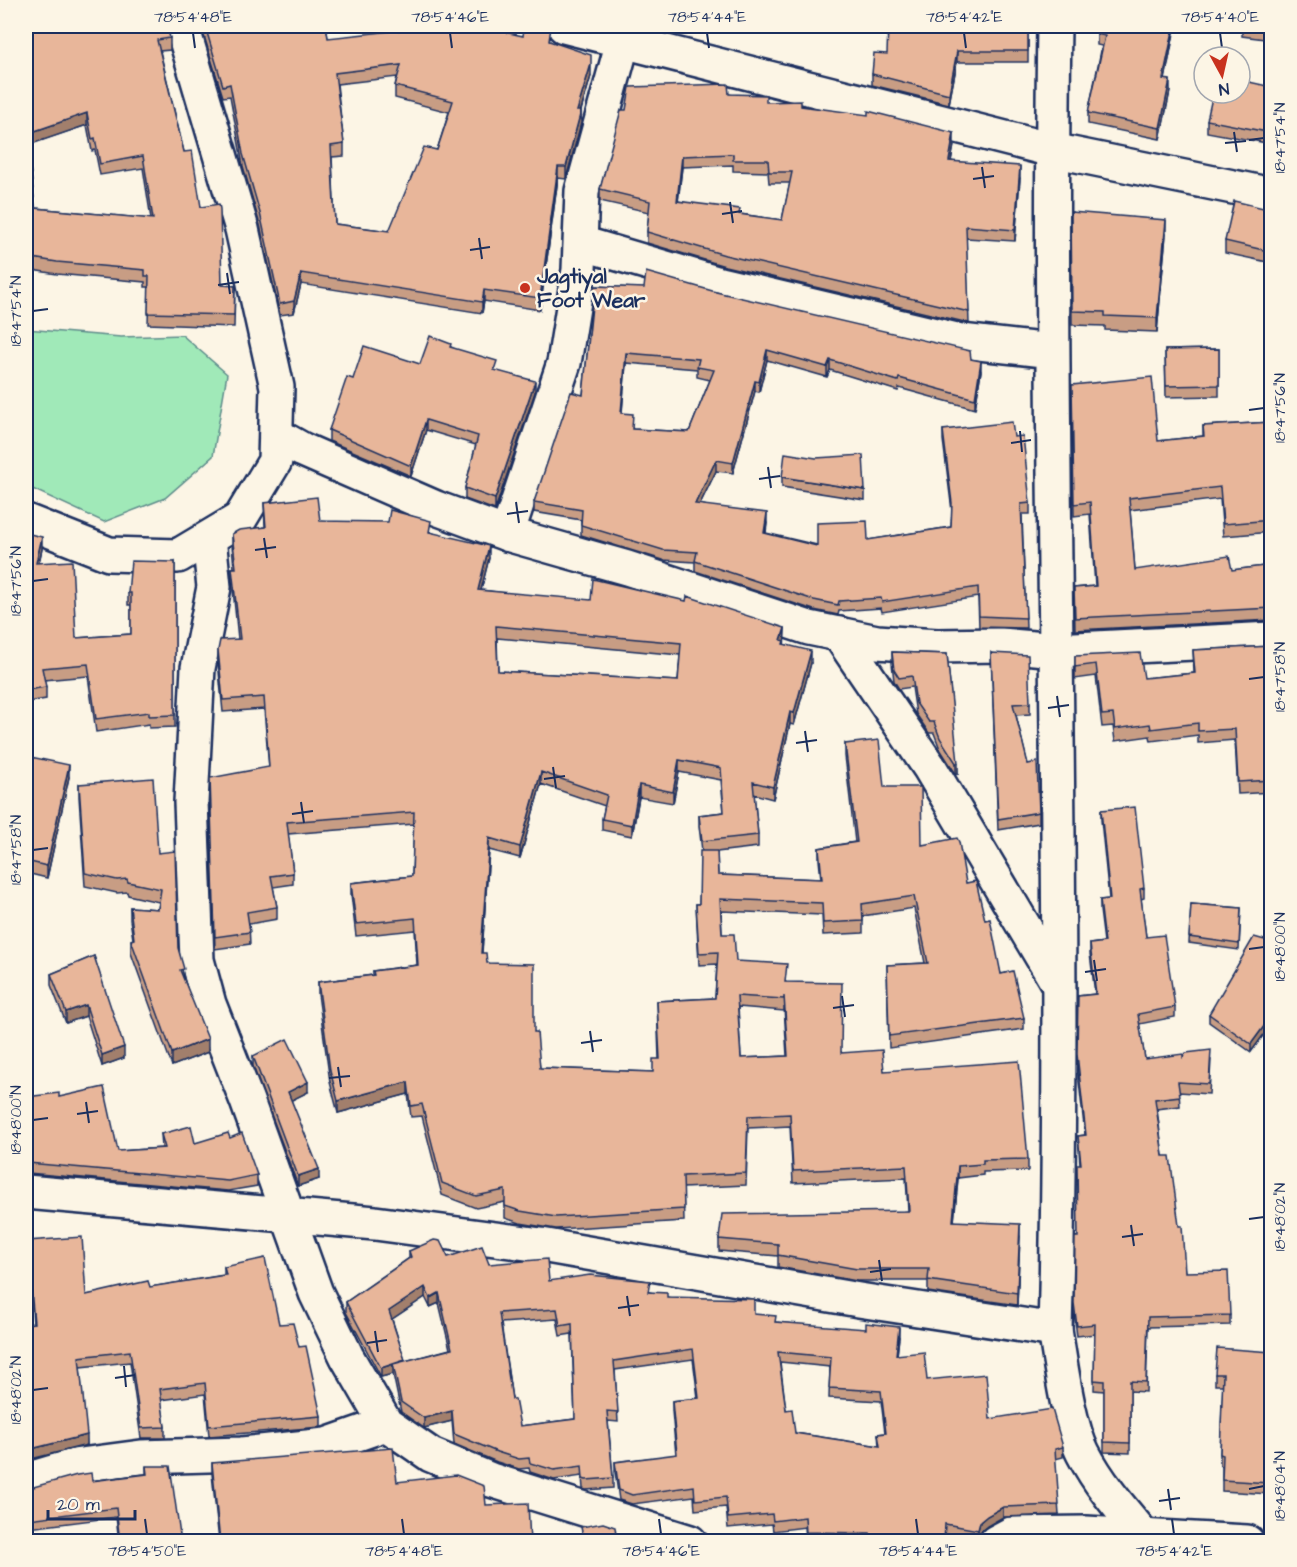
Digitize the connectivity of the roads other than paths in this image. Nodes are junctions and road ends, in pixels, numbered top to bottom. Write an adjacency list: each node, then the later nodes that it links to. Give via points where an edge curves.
1 (182, 26): 9 (street, via 242,229 277,387)
2 (564, 26): 4 (street)
3 (1054, 26): 5 (street)
4 (623, 40): 5 (street); 7 (street, via 582,191)
5 (1052, 150): 6 (street); 8 (street)
6 (1272, 195)
7 (580, 243): 8 (street, via 720,284 961,341); 11 (street, via 564,363)
8 (1052, 351): 15 (street)
9 (276, 435): 11 (street, via 436,508); 12 (street, via 275,461 240,519)
10 (26, 521): 12 (street, via 109,554 178,556)
11 (507, 534): 13 (street)
12 (209, 538): 18 (street, via 214,587 198,668 191,802 197,960 208,1004)
13 (839, 634): 15 (street, via 877,642); 16 (street, via 942,788)
14 (1272, 639): 15 (street)
15 (1056, 650): 16 (street)
16 (1057, 982): 19 (street)
17 (26, 1192): 18 (street)
18 (290, 1216): 19 (street, via 541,1245); 20 (street, via 316,1293)
19 (1055, 1330): 22 (street, via 1065,1389 1082,1451 1106,1492)
20 (386, 1424): 21 (street, via 326,1445 242,1454 141,1457 73,1466); 23 (street, via 431,1455 491,1480)
21 (26, 1480)
22 (1144, 1536): 24 (street, via 1011,1534); 25 (street)
23 (690, 1542)
24 (996, 1542)
25 (1247, 1542)

